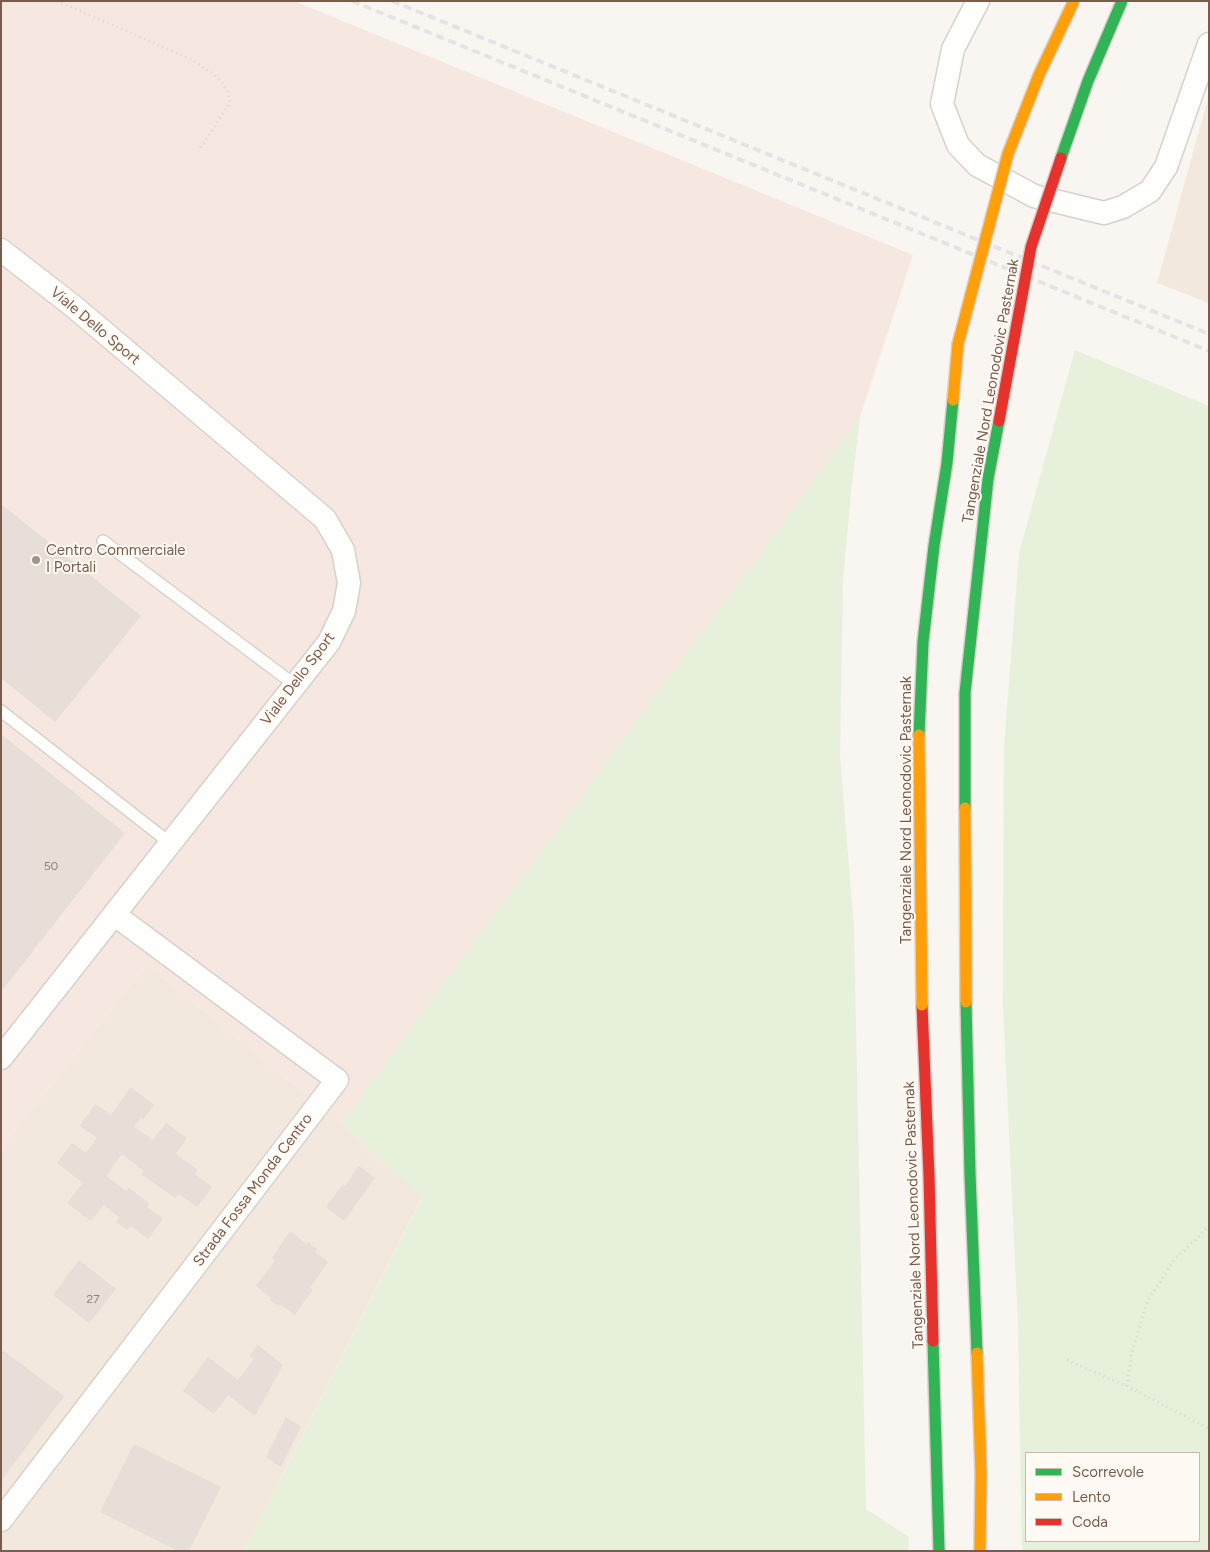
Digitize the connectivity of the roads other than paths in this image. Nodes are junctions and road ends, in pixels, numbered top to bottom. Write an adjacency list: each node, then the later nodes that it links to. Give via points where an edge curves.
1 (978, 1): 4 (street, via 953,49 942,104 958,144 976,165 1034,196 1104,213 1150,191 1166,167)
2 (1074, 1): 13 (highway, Tangenziale Nord Leonodovic Pasternak, bridge, via 1039,75 1008,154 958,344 947,463 923,642 919,724 922,1005)
3 (1122, 1): 14 (highway, Tangenziale Nord Leonodovic Pasternak, bridge, via 1088,81 1031,246 988,479 965,693 966,1002 981,1474)
4 (1209, 44)
5 (1, 250): 7 (street, Viale Dello Sport, via 325,519 342,550 349,583 344,611 329,642)
6 (103, 541): 7 (lane)
7 (295, 685): 9 (street, Viale Dello Sport)
8 (1, 711): 9 (lane)
9 (170, 843): 10 (street, Viale Dello Sport)
10 (115, 915): 11 (street, Viale Dello Sport); 12 (street, Strada Fossa Monda Centro, via 337,1080)
11 (1, 1058)
12 (1, 1520)
13 (937, 1551)
14 (980, 1551)

